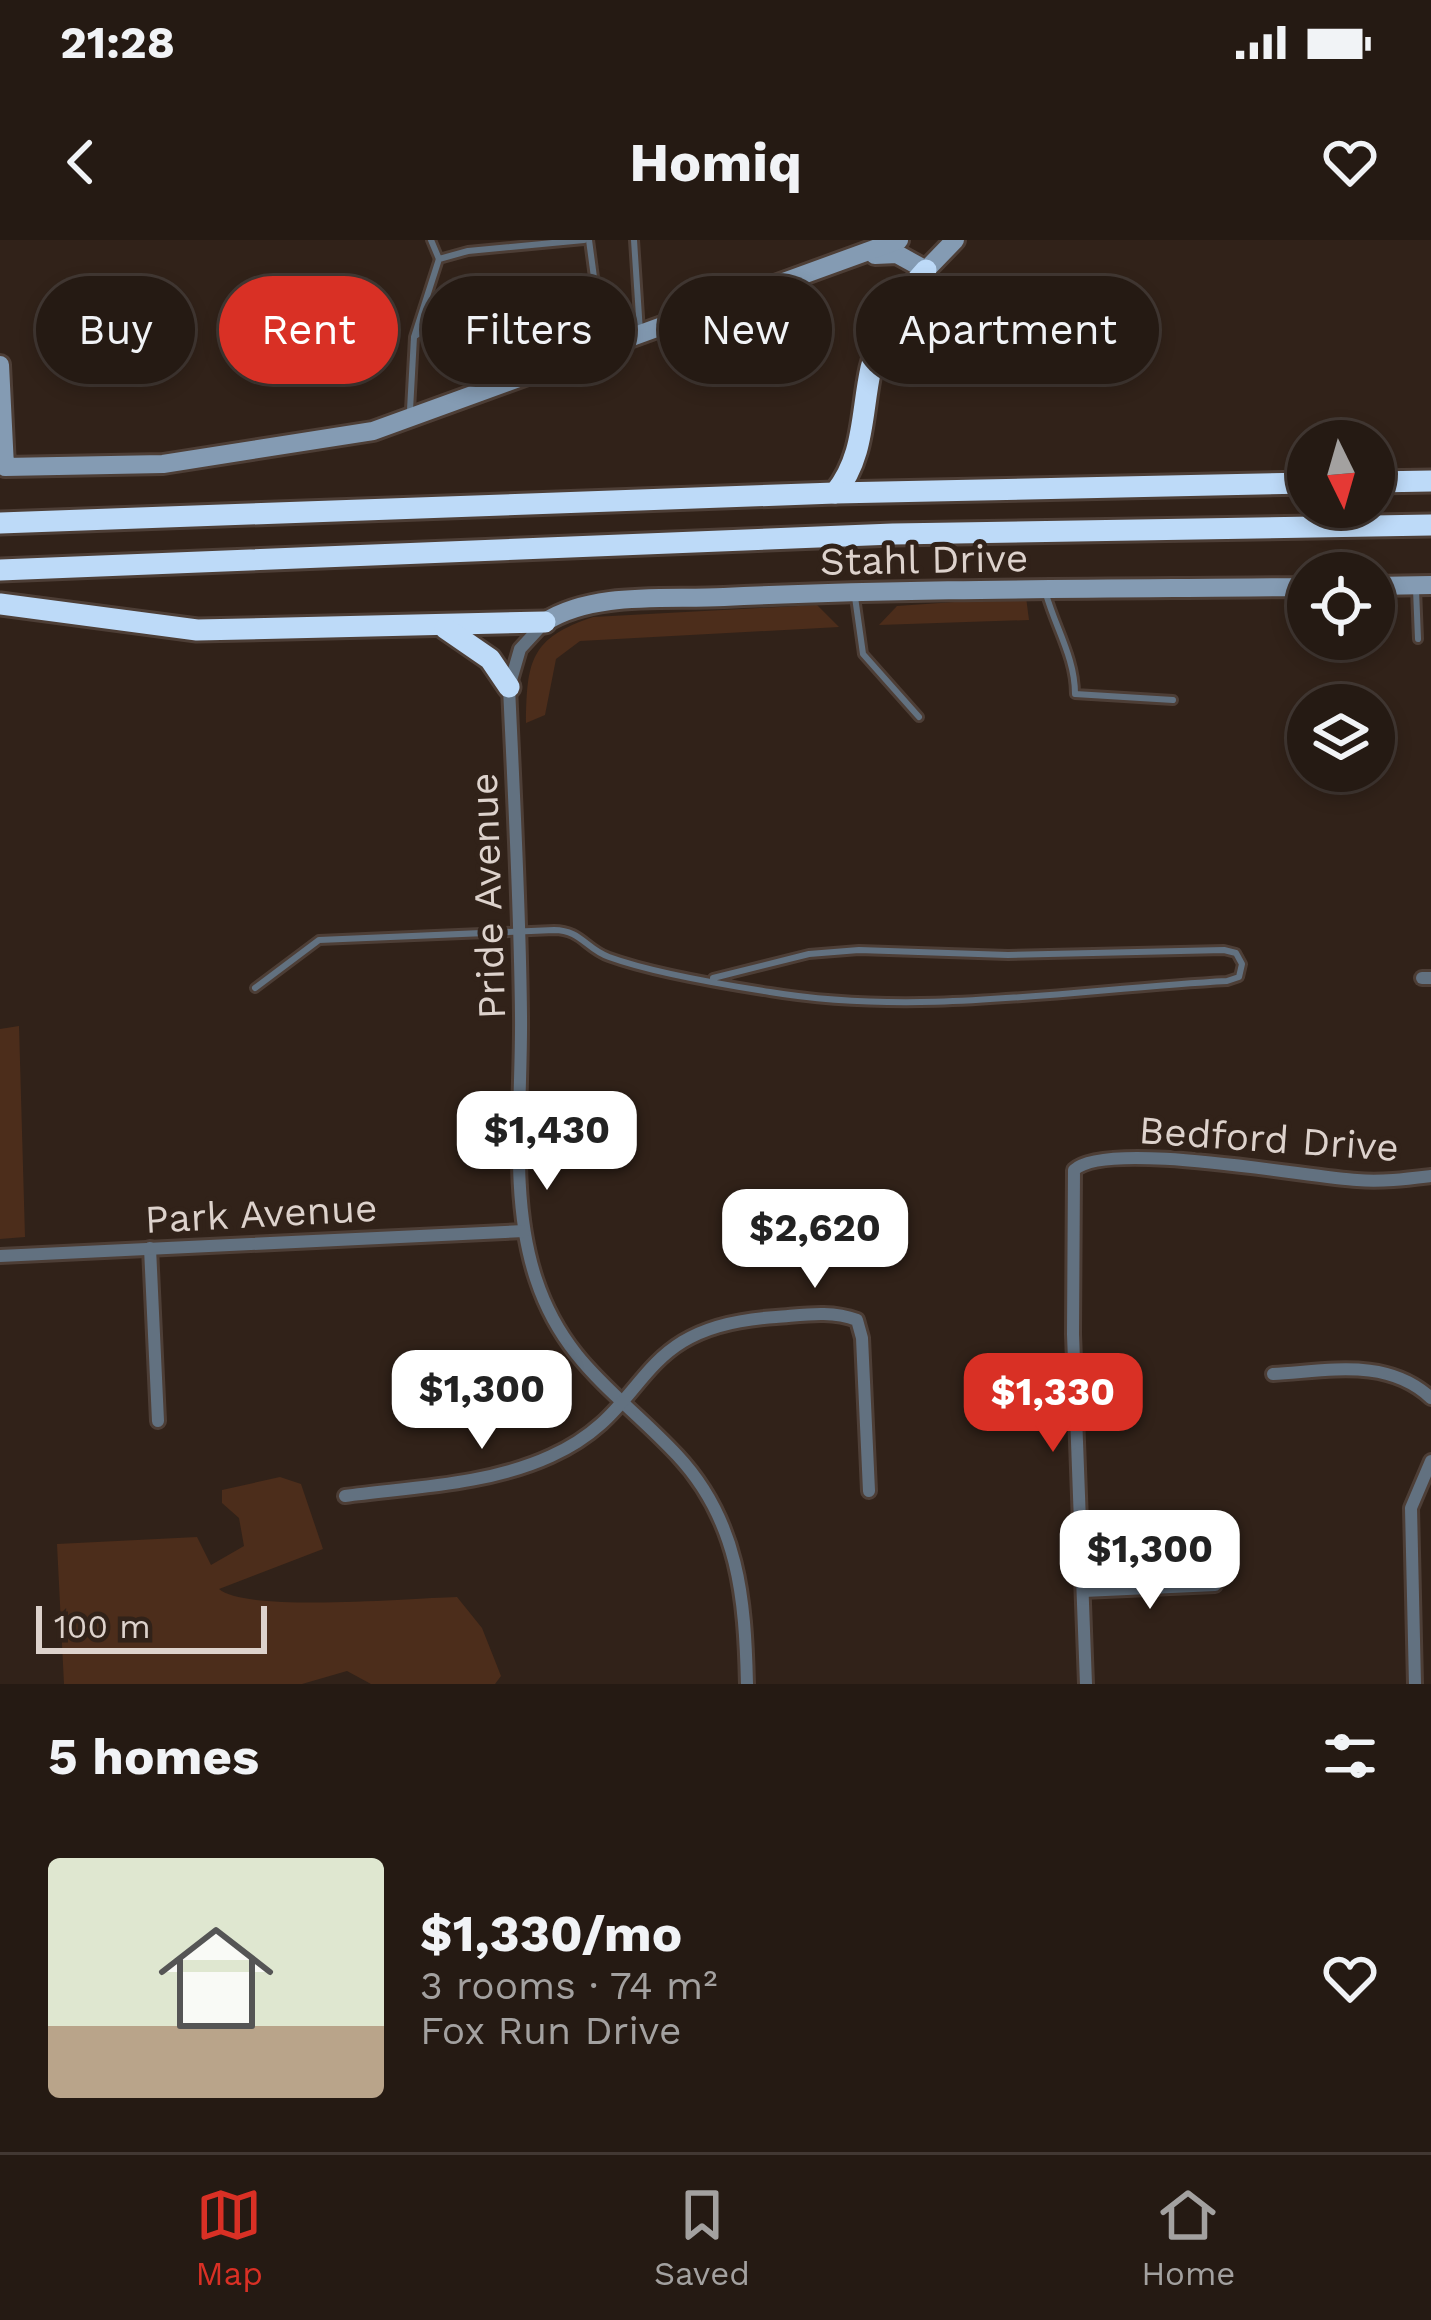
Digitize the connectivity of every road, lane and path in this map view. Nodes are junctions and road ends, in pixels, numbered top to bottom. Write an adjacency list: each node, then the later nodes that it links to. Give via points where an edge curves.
1 (431, 240): 7 (lane)
2 (587, 240): 7 (lane); 9 (lane)
3 (634, 240): 11 (lane)
4 (896, 240): 6 (main road)
5 (955, 240): 8 (main road)
6 (860, 255): 8 (main road, via 897,254); 11 (main road)
7 (440, 259): 12 (lane)
8 (926, 270): 22 (highway, via 877,350 854,466)
9 (592, 276)
10 (422, 331): 12 (lane)
11 (640, 335): 13 (main road)
12 (414, 337): 17 (lane)
13 (635, 337)
14 (0, 365): 16 (main road)
15 (507, 384): 17 (main road)
16 (1, 388): 18 (main road)
17 (410, 419): 18 (main road, via 266,452)
18 (3, 467)
19 (1431, 481): 20 (highway)
20 (1395, 482)
21 (1287, 483): 22 (highway)
22 (835, 493): 23 (highway)
23 (0, 523)
24 (1431, 526): 25 (highway, via 893,534)
25 (0, 570)
26 (1424, 585): 33 (lane)
27 (1287, 586): 28 (main road, Stahl Drive)
28 (1045, 590): 29 (main road, Stahl Drive); 35 (lane, via 1075,663 1075,694)
29 (855, 593): 31 (main road, Stahl Drive, via 608,602); 36 (lane, via 863,654)
30 (0, 604): 32 (highway, via 196,630)
31 (545, 622): 32 (highway); 34 (street, Pride Avenue, via 520,649)
32 (439, 625): 34 (highway, via 467,638)
33 (1418, 639)
34 (509, 687): 37 (street, Pride Avenue)
35 (1173, 700)
36 (920, 717)
37 (520, 935): 38 (lane, via 568,930 608,957); 39 (lane, via 319,940); 41 (street, Pride Avenue)
38 (713, 979): 38 (lane, via 833,1000 922,1002 1227,981 1239,977 1242,964 1224,950 859,950)
39 (255, 988)
40 (1431, 1177): 52 (street, Bedford Drive, via 1353,1180 1228,1163 1102,1159 1074,1170)
41 (524, 1231): 42 (street, Park Avenue); 46 (street, Pride Avenue, via 554,1325)
42 (150, 1248): 43 (street, Park Avenue); 47 (street)
43 (0, 1256)
44 (1274, 1374): 45 (street, via 1394,1373)
45 (1431, 1398)
46 (620, 1405): 49 (street, via 652,1362 707,1327 838,1313 857,1320 862,1339); 50 (street, via 555,1455 512,1472); 53 (street, Pride Avenue, via 679,1456 721,1520 744,1587)
47 (158, 1421)
48 (1431, 1461): 55 (street, via 1411,1508)
49 (869, 1491)
50 (345, 1496)
51 (1215, 1586): 52 (street)
52 (1083, 1591): 54 (street)
53 (747, 1684)
54 (1086, 1684)
55 (1415, 1684)

